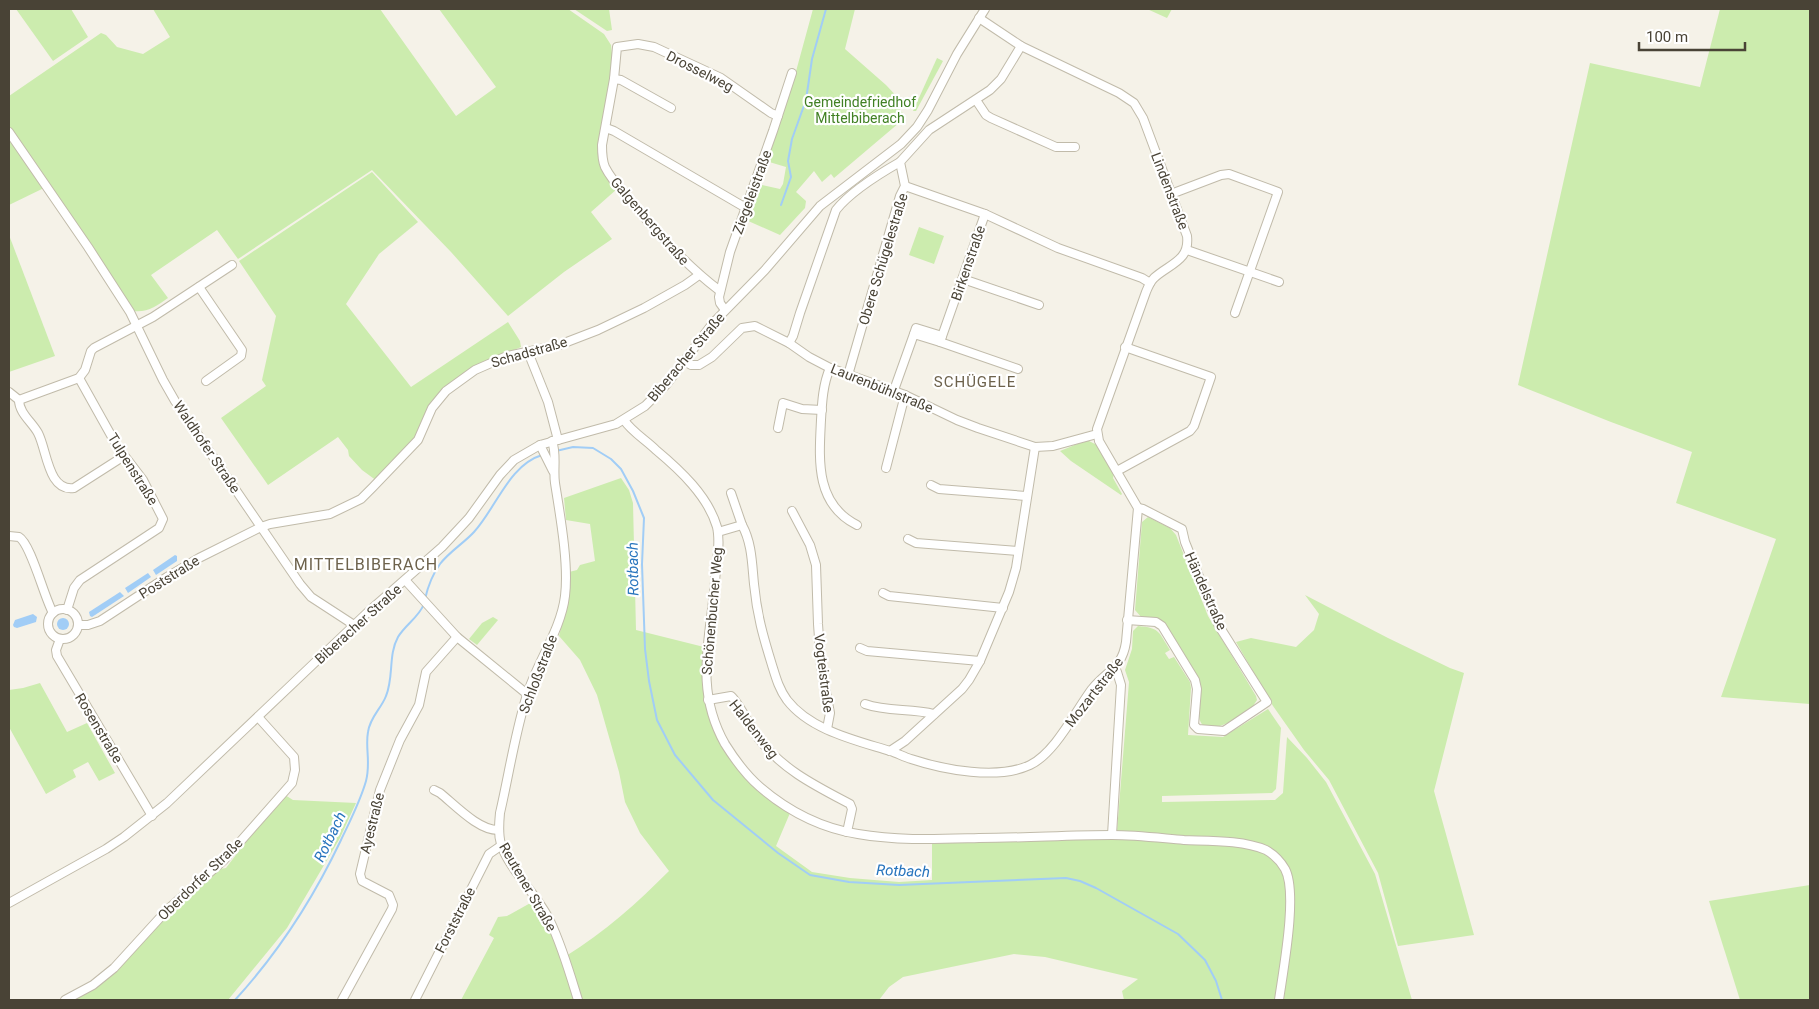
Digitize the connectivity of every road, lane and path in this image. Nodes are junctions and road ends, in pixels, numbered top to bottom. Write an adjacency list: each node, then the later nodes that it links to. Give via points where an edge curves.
1 (985, 9): 2 (street, Biberacher Straße)
2 (979, 18): 3 (street, Lindenstraße); 28 (street, Biberacher Straße, via 928,110 909,135 820,206 765,270)
3 (1021, 46): 7 (street, via 1002,78); 15 (street, Lindenstraße, via 1134,103 1143,118)
4 (617, 47): 6 (street, Galgenbergstraße); 9 (street, Drosselweg, via 638,44 654,48 721,78)
5 (792, 73): 9 (street, Ziegeleistraße)
6 (614, 79): 8 (street); 10 (street, Galgenbergstraße)
7 (976, 100): 12 (street, via 991,118 1056,147); 13 (street, via 929,130)
8 (671, 108)
9 (778, 116): 16 (street, Ziegeleistraße)
10 (606, 128): 16 (street); 21 (street, Galgenbergstraße, via 602,153 608,172 655,231)
11 (9, 132): 30 (street, Waldhofer Straße, via 88,247)
12 (1075, 147)
13 (900, 162): 14 (street, Obere Schügelestraße); 32 (street, via 875,177 836,210 796,331)
14 (905, 186): 17 (street, Birkenstraße); 38 (street, Obere Schügelestraße)
15 (1171, 194): 18 (street, Lindenstraße, via 1187,236); 20 (street, via 1229,174 1278,192)
16 (746, 208): 26 (street, Ziegeleistraße)
17 (985, 214): 22 (street, Birkenstraße); 24 (street, via 1058,248)
18 (1187, 250): 20 (street); 24 (street, Lindenstraße)
19 (232, 265): 25 (street)
20 (1250, 271): 23 (street); 29 (street)
21 (698, 275): 26 (street, Galgenbergstraße); 34 (street, Schadstraße, via 613,324 559,345)
22 (963, 279): 27 (street); 31 (street, Birkenstraße)
23 (1279, 282)
24 (1150, 283): 33 (street, Lindenstraße)
25 (199, 287): 30 (street); 40 (street, via 242,350 240,356)
26 (720, 291): 28 (street, Ziegeleistraße, via 720,303)
27 (1039, 305)
28 (725, 310): 35 (street, Biberacher Straße)
29 (1235, 313)
30 (137, 326): 39 (street, via 91,350); 61 (street, Waldhofer Straße, via 162,380)
31 (941, 339): 37 (street); 41 (street, via 914,334)
32 (789, 343): 35 (street, Laurenbühlstraße, via 762,328 746,326 704,363 691,365); 36 (street, Laurenbühlstraße)
33 (1125, 347): 48 (street, Lindenstraße); 53 (street, via 1211,377 1190,431)
34 (528, 352): 50 (street, Schloßstraße, via 548,402); 61 (street, Schadstraße, via 486,364 446,391 432,408 418,440 361,498 330,514)
35 (684, 360): 46 (street, Biberacher Straße, via 653,399)
36 (830, 368): 38 (street, Laurenbühlstraße); 45 (street, via 825,379)
37 (1018, 369)
38 (848, 375): 41 (street, Laurenbühlstraße)
39 (79, 378): 44 (street); 51 (street, Tulpenstraße)
40 (206, 381)
41 (894, 390): 43 (street, Laurenbühlstraße)
42 (9, 392): 44 (street)
43 (905, 394): 49 (street, Laurenbühlstraße, via 957,420); 52 (street)
44 (19, 400): 51 (street, via 20,409 40,438 56,481 64,487 74,488)
45 (822, 410): 47 (street, via 802,409 783,403); 60 (street, via 822,480 836,509)
46 (624, 420): 50 (street, Biberacher Straße); 62 (street, Schönenbucher Weg, via 700,494)
47 (778, 428)
48 (1097, 434): 49 (street, Laurenbühlstraße, via 1053,446); 53 (street)
49 (1035, 447): 56 (street)
50 (550, 448): 66 (street, Biberacher Straße, via 514,460 460,530); 79 (street, Schloßstraße, via 567,583 561,615)
51 (124, 456): 69 (street, Tulpenstraße, via 143,480 162,515 162,522 159,528 80,580)
52 (886, 468)
53 (1117, 471): 57 (street)
54 (931, 485): 56 (street, via 939,489)
55 (731, 493): 59 (street, Vogteistraße)
56 (1026, 496): 65 (street)
57 (1138, 508): 71 (street, Mozartstraße); 71 (street, Händelstraße, via 1182,529 1219,626 1267,702 1224,730 1198,729 1194,725 1195,680 1162,626 1156,622)
58 (792, 511): 84 (street, Vogteistraße, via 810,544 816,565 821,666 830,713)
59 (742, 525): 62 (street); 84 (street, Vogteistraße, via 750,546 759,621 776,681 794,708)
60 (857, 525)
61 (261, 527): 72 (street, Poststraße, via 199,558 100,621); 73 (street, Waldhofer Straße, via 311,597)
62 (718, 532): 80 (street, Schönenbucher Weg, via 706,657)
63 (9, 536): 70 (street, via 18,537 26,545)
64 (908, 539): 65 (street, via 916,543)
65 (1018, 552): 68 (street)
66 (406, 581): 73 (street, Biberacher Straße); 74 (street)
67 (883, 594): 68 (street)
68 (1003, 608): 77 (street)
69 (67, 610): 70 (street); 72 (street, via 74,614)
70 (52, 613): 75 (street, via 48,627 51,634)
71 (1128, 620): 78 (street, Mozartstraße, via 1124,652)
72 (78, 625): 75 (street, Poststraße, via 72,636)
73 (354, 625): 83 (street, Biberacher Straße)
74 (457, 637): 79 (street); 94 (street, Ayestraße, via 426,672 419,706 400,740 380,790 360,874 362,881 389,895 393,905)
75 (60, 639): 87 (street, Rosenstraße, via 57,656)
76 (860, 648): 77 (street)
77 (980, 661): 82 (street, via 962,689)
78 (1114, 668): 85 (street, Mozartstraße, via 1092,688 1048,752 1022,768 980,773 930,765); 90 (street, via 1121,685)
79 (527, 694): 88 (street, Schloßstraße)
80 (708, 700): 89 (street, Schönenbucher Weg, via 719,734 752,780 790,810); 89 (street, Haldenweg, via 731,696 754,732 777,759 810,783 850,804 852,808)
81 (865, 704): 82 (street, via 879,709)
82 (934, 714): 85 (street)
83 (258, 718): 87 (street, Biberacher Straße); 93 (street, Oberdorfer Straße, via 294,757 292,783 218,866 167,910 114,968 93,985)
84 (827, 729): 85 (street, Mozartstraße)
85 (890, 751)
86 (434, 790): 88 (street, via 482,826)
87 (152, 816): 92 (street, Biberacher Straße, via 106,849)
88 (499, 830): 91 (street, Reutener Straße)
89 (846, 832): 90 (street, Schönenbucher Weg, via 933,839)
90 (1112, 835): 97 (street, Schönenbucher Weg, via 1223,842 1267,851 1277,858 1291,884)
91 (502, 846): 95 (street, Forststraße, via 489,854); 96 (street, Reutener Straße, via 550,921)
92 (9, 903)
93 (65, 1000)
94 (342, 1000)
95 (415, 1000)
96 (578, 1000)
97 (1280, 1000)

